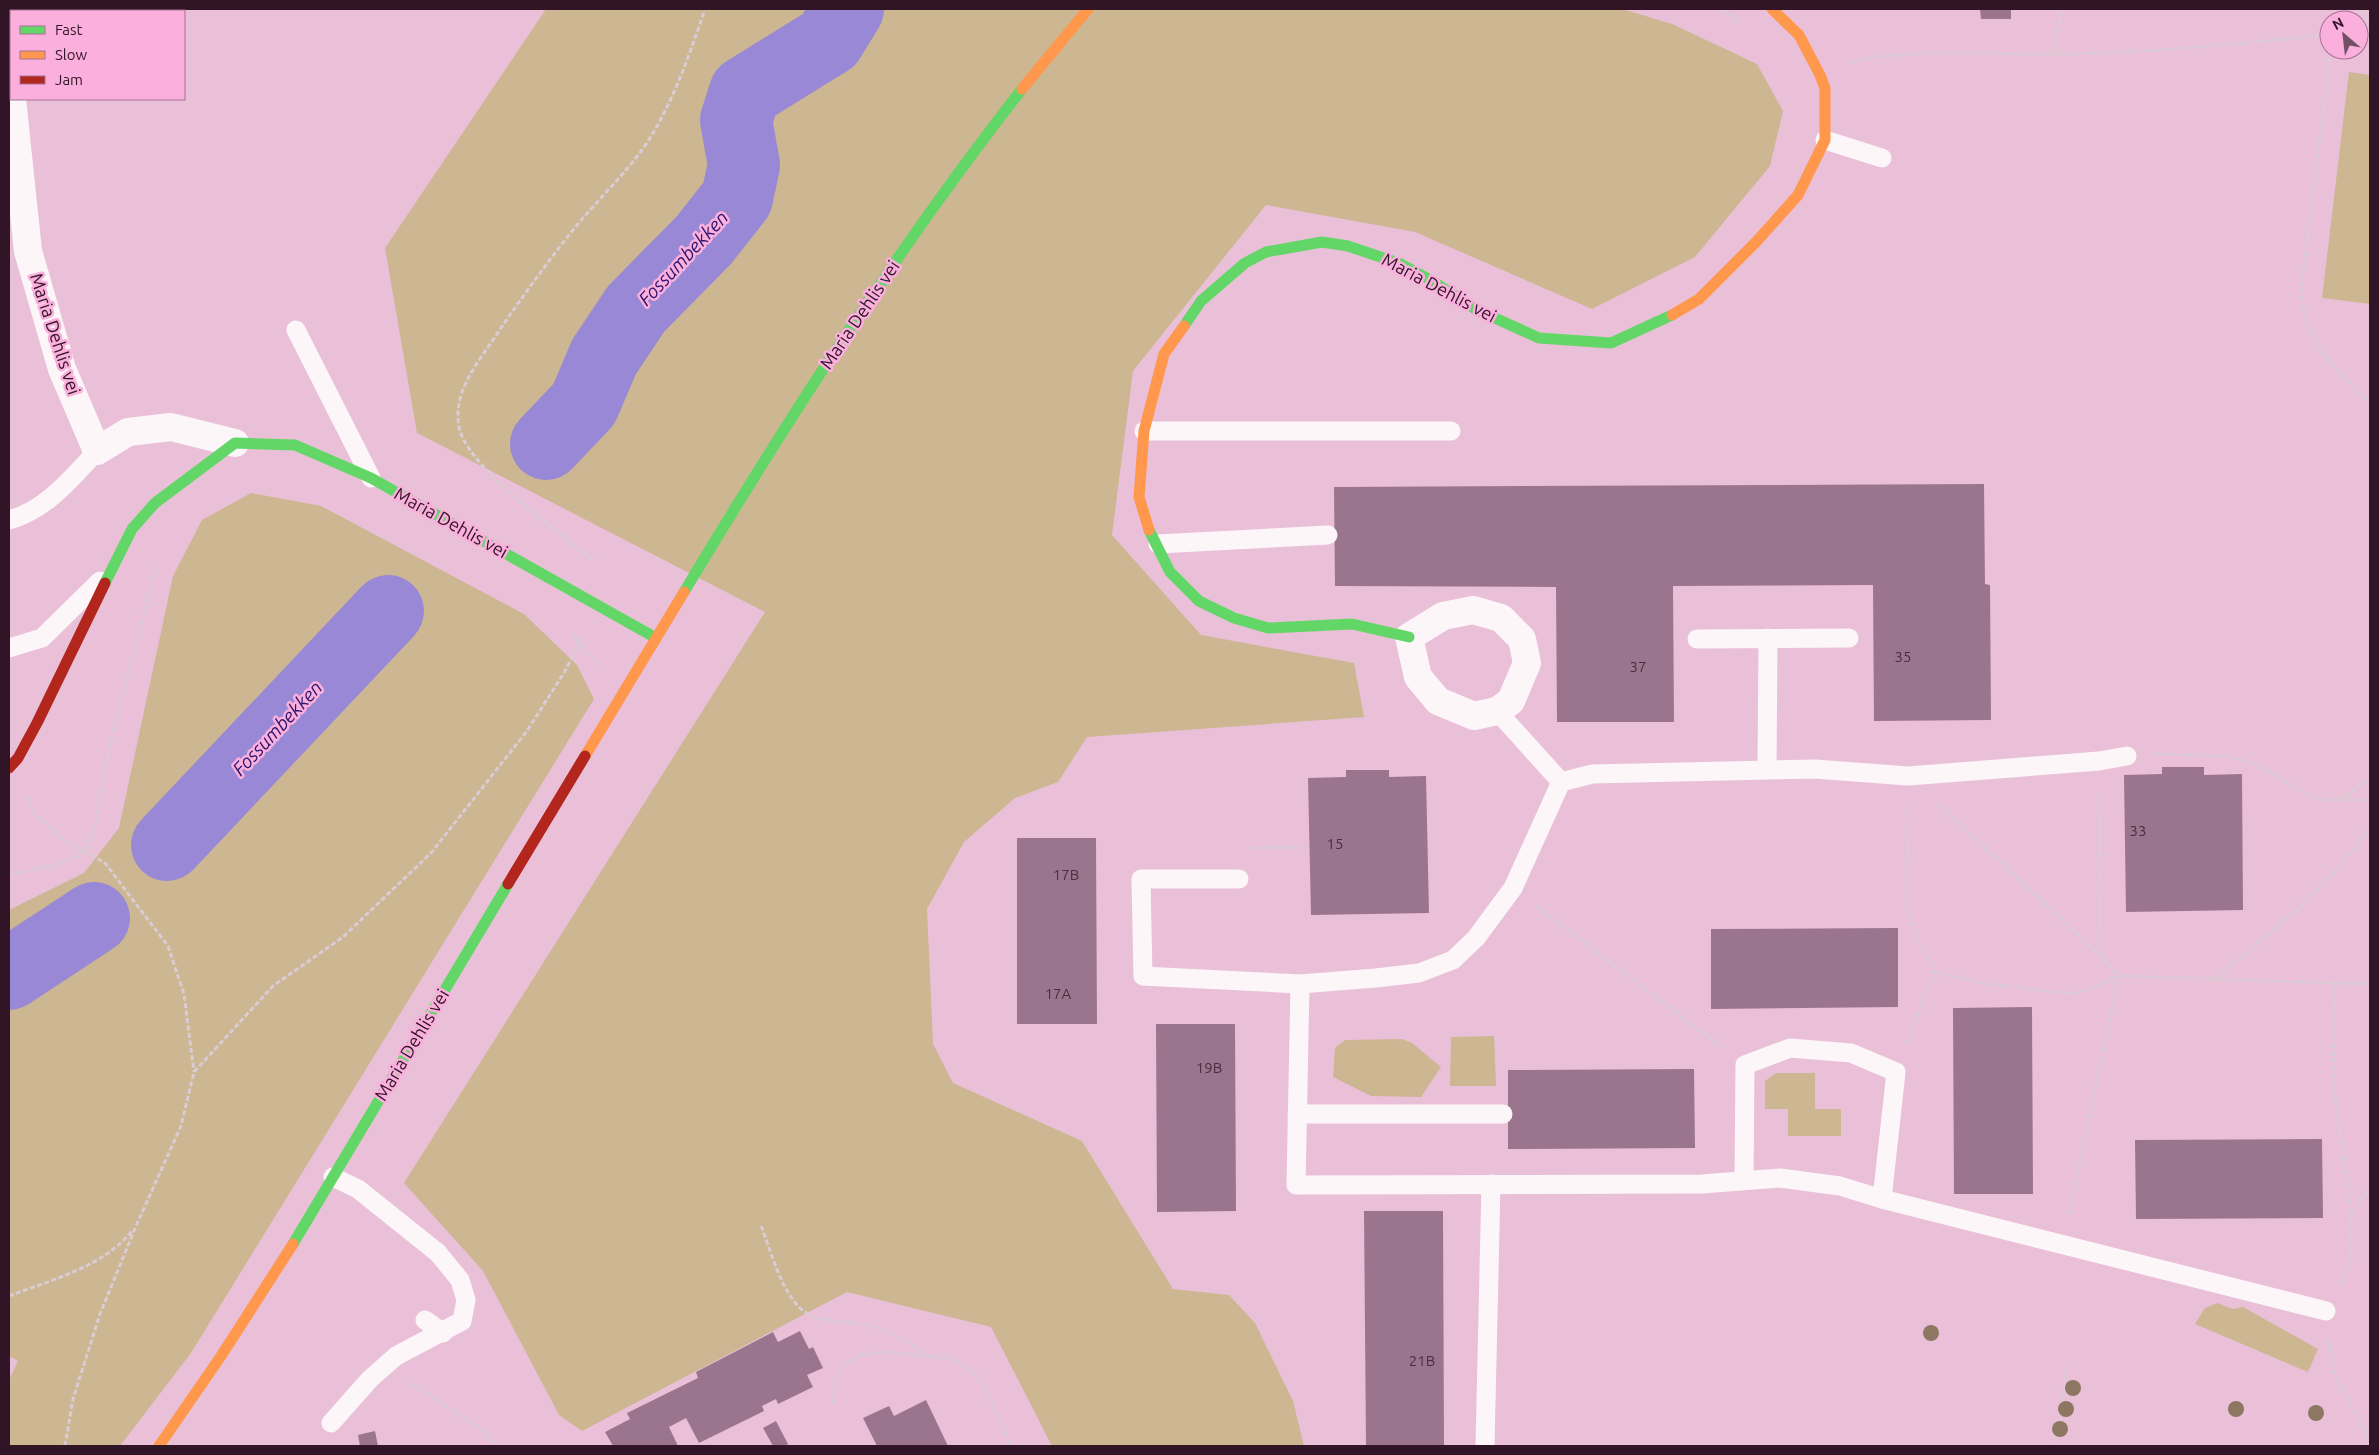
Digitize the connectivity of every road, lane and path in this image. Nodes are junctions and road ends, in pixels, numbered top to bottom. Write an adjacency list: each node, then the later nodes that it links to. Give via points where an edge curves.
1 (705, 9): 24 (path, via 691,52 662,115 642,149 573,230 501,328 472,372 460,398 458,414 462,436 478,460 600,569 604,588)
2 (1088, 9): 26 (street, Maria Dehlis vei, via 1043,61 930,210 780,434)
3 (1772, 9): 8 (street, Maria Dehlis vei, via 1798,35)
4 (2062, 9): 6 (path)
5 (2319, 35): 6 (path, via 2169,50)
6 (2053, 54): 8 (path, via 1879,55 1848,62)
7 (2330, 60): 13 (path, via 2301,290 2302,308 2319,349)
8 (1820, 75): 10 (street, Maria Dehlis vei, via 1824,88)
9 (12, 100): 17 (street, Maria Dehlis vei, via 28,251 62,369)
10 (1825, 140): 11 (lane); 14 (street, Maria Dehlis vei, via 1798,195 1699,299 1657,323 1611,343 1539,338 1475,309 1401,264 1348,246 1322,242 1266,252 1223,280 1200,301 1183,323 1164,354)
11 (1882, 158)
12 (296, 330): 18 (lane)
13 (2370, 403)
14 (1144, 431): 15 (lane); 21 (street, Maria Dehlis vei, via 1139,496 1148,527)
15 (1451, 431)
16 (235, 442): 17 (street, Maria Dehlis vei, via 171,427 128,432); 18 (street, Maria Dehlis vei, via 295,445); 23 (street, via 155,503 132,530)
17 (98, 451): 19 (lane, via 61,490 24,516)
18 (371, 478): 24 (street, Maria Dehlis vei)
19 (9, 520)
20 (1328, 535): 21 (lane)
21 (1158, 544): 25 (street, Maria Dehlis vei, via 1170,572 1200,601 1234,618 1268,628 1352,624)
22 (158, 558): 44 (path, via 109,747 97,817)
23 (111, 570): 30 (lane, via 42,638); 34 (street, via 37,723)
24 (597, 606): 26 (street, Maria Dehlis vei); 56 (path, via 565,671 527,731 431,853 343,937 273,986)
25 (1409, 637): 31 (street, via 1418,677 1438,701 1474,716); 31 (street, via 1443,616 1473,610 1501,618 1522,639 1528,663 1511,701)
26 (656, 638): 60 (street, Maria Dehlis vei)
27 (1768, 638): 28 (lane); 29 (lane); 35 (lane)
28 (1849, 638)
29 (1697, 639)
30 (9, 648)
31 (1497, 711): 38 (lane)
32 (2127, 756): 33 (lane); 41 (path, via 2168,752 2225,756 2253,763 2323,800)
33 (2099, 761): 36 (lane); 48 (path)
34 (9, 768)
35 (1767, 770): 36 (lane, via 1815,769); 38 (lane, via 1592,774)
36 (1908, 776): 48 (path)
37 (2370, 778): 41 (path)
38 (1561, 782): 47 (lane)
39 (1909, 796): 49 (path, via 1906,908)
40 (2370, 800): 41 (path)
41 (2339, 801)
42 (32, 812): 44 (path, via 62,838)
43 (2370, 828): 51 (path, via 2337,869 2298,909)
44 (86, 850): 45 (path, via 64,863); 56 (path, via 104,863 168,946 184,994)
45 (9, 875)
46 (1239, 879): 53 (lane, via 1142,879 1143,976)
47 (1513, 888): 53 (lane, via 1476,938 1453,960 1418,973); 55 (path)
48 (2101, 956): 50 (path)
49 (1934, 972): 50 (path, via 1986,984 2074,994); 57 (path)
50 (2119, 976): 51 (path); 68 (path)
51 (2215, 979): 52 (path)
52 (2335, 983): 54 (path); 65 (path, via 2333,1080)
53 (1300, 984): 58 (lane)
54 (2370, 984)
55 (1745, 1064): 57 (lane, via 1790,1048 1850,1053); 61 (lane)
56 (194, 1072): 66 (path, via 181,1126)
57 (1896, 1072): 64 (lane)
58 (1298, 1114): 59 (lane); 62 (lane, via 1296,1185)
59 (1504, 1114)
60 (333, 1177): 72 (lane, via 358,1189 387,1211 438,1253 460,1280 466,1300 462,1321); 80 (street, Maria Dehlis vei, via 220,1358)
61 (1744, 1180): 62 (lane, via 1702,1184); 64 (lane, via 1780,1178 1840,1186)
62 (1491, 1184): 83 (lane)
63 (2370, 1187): 65 (path)
64 (1882, 1199): 68 (lane)
65 (2352, 1213): 70 (path, via 2350,1264)
66 (136, 1226): 69 (path, via 108,1254 59,1278); 79 (path, via 100,1314 76,1390)
67 (761, 1226): 73 (path, via 788,1293 803,1310 821,1319 868,1325 912,1342)
68 (2062, 1244): 70 (lane)
69 (9, 1296)
70 (2326, 1311): 78 (path, via 2331,1367)
71 (425, 1320): 72 (lane)
72 (443, 1333): 75 (lane, via 396,1356)
73 (927, 1355): 76 (path, via 884,1352 861,1355 842,1365 835,1383); 82 (path, via 955,1359 982,1380)
74 (2067, 1363): 84 (path, via 2060,1421)
75 (386, 1365): 77 (lane); 81 (path, via 483,1431)
76 (833, 1404)
77 (331, 1423)
78 (2370, 1443)
79 (65, 1446)
80 (159, 1446)
81 (498, 1446)
82 (1011, 1446)
83 (1485, 1446)
84 (2052, 1446)

